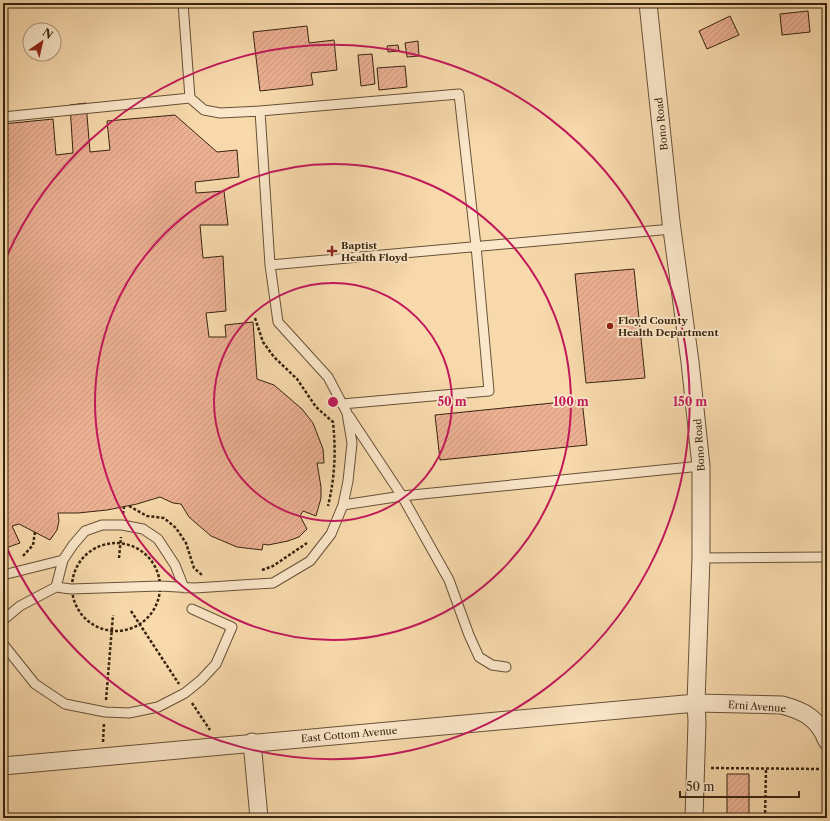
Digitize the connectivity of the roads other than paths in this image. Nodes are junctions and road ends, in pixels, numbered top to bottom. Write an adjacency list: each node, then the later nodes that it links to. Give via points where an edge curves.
1 (183, 3): 3 (lane)
2 (648, 3): 6 (street, Bono Road)
3 (190, 98): 4 (lane, via 204,110 220,113); 5 (lane)
4 (260, 111): 7 (lane, via 459,94); 8 (lane)
5 (3, 117)
6 (672, 229): 7 (lane); 11 (street, Bono Road)
7 (476, 246): 8 (lane); 9 (lane, via 489,391)
8 (270, 265): 9 (lane, via 278,322 328,377)
9 (342, 404): 10 (lane)
10 (347, 413): 12 (lane); 13 (lane, via 352,443)
11 (701, 466): 12 (lane); 15 (street, Bono Road)
12 (402, 496): 13 (lane); 23 (lane, via 449,580 479,657 492,665)
13 (343, 505): 19 (lane, via 331,534 310,561 273,583)
14 (827, 557): 15 (lane)
15 (701, 558): 24 (street, Bono Road)
16 (63, 560): 17 (lane); 18 (lane); 19 (lane, via 85,531 102,525 143,529 158,539 175,565)
17 (3, 575)
18 (56, 587): 19 (lane); 21 (lane, via 20,606)
19 (184, 588)
20 (192, 609): 22 (lane, via 232,627 216,664 185,693 158,707 129,713 105,712 65,704 35,684)
21 (3, 620)
22 (3, 644)
23 (506, 667)
24 (696, 702): 25 (street, Erni Avenue, via 782,706 795,709 818,723); 26 (street, East Cottom Avenue); 29 (street, Bono Road)
25 (827, 741)
26 (252, 742): 27 (street, East Cottom Avenue); 28 (street)
27 (3, 766)
28 (259, 818)
29 (694, 818)

